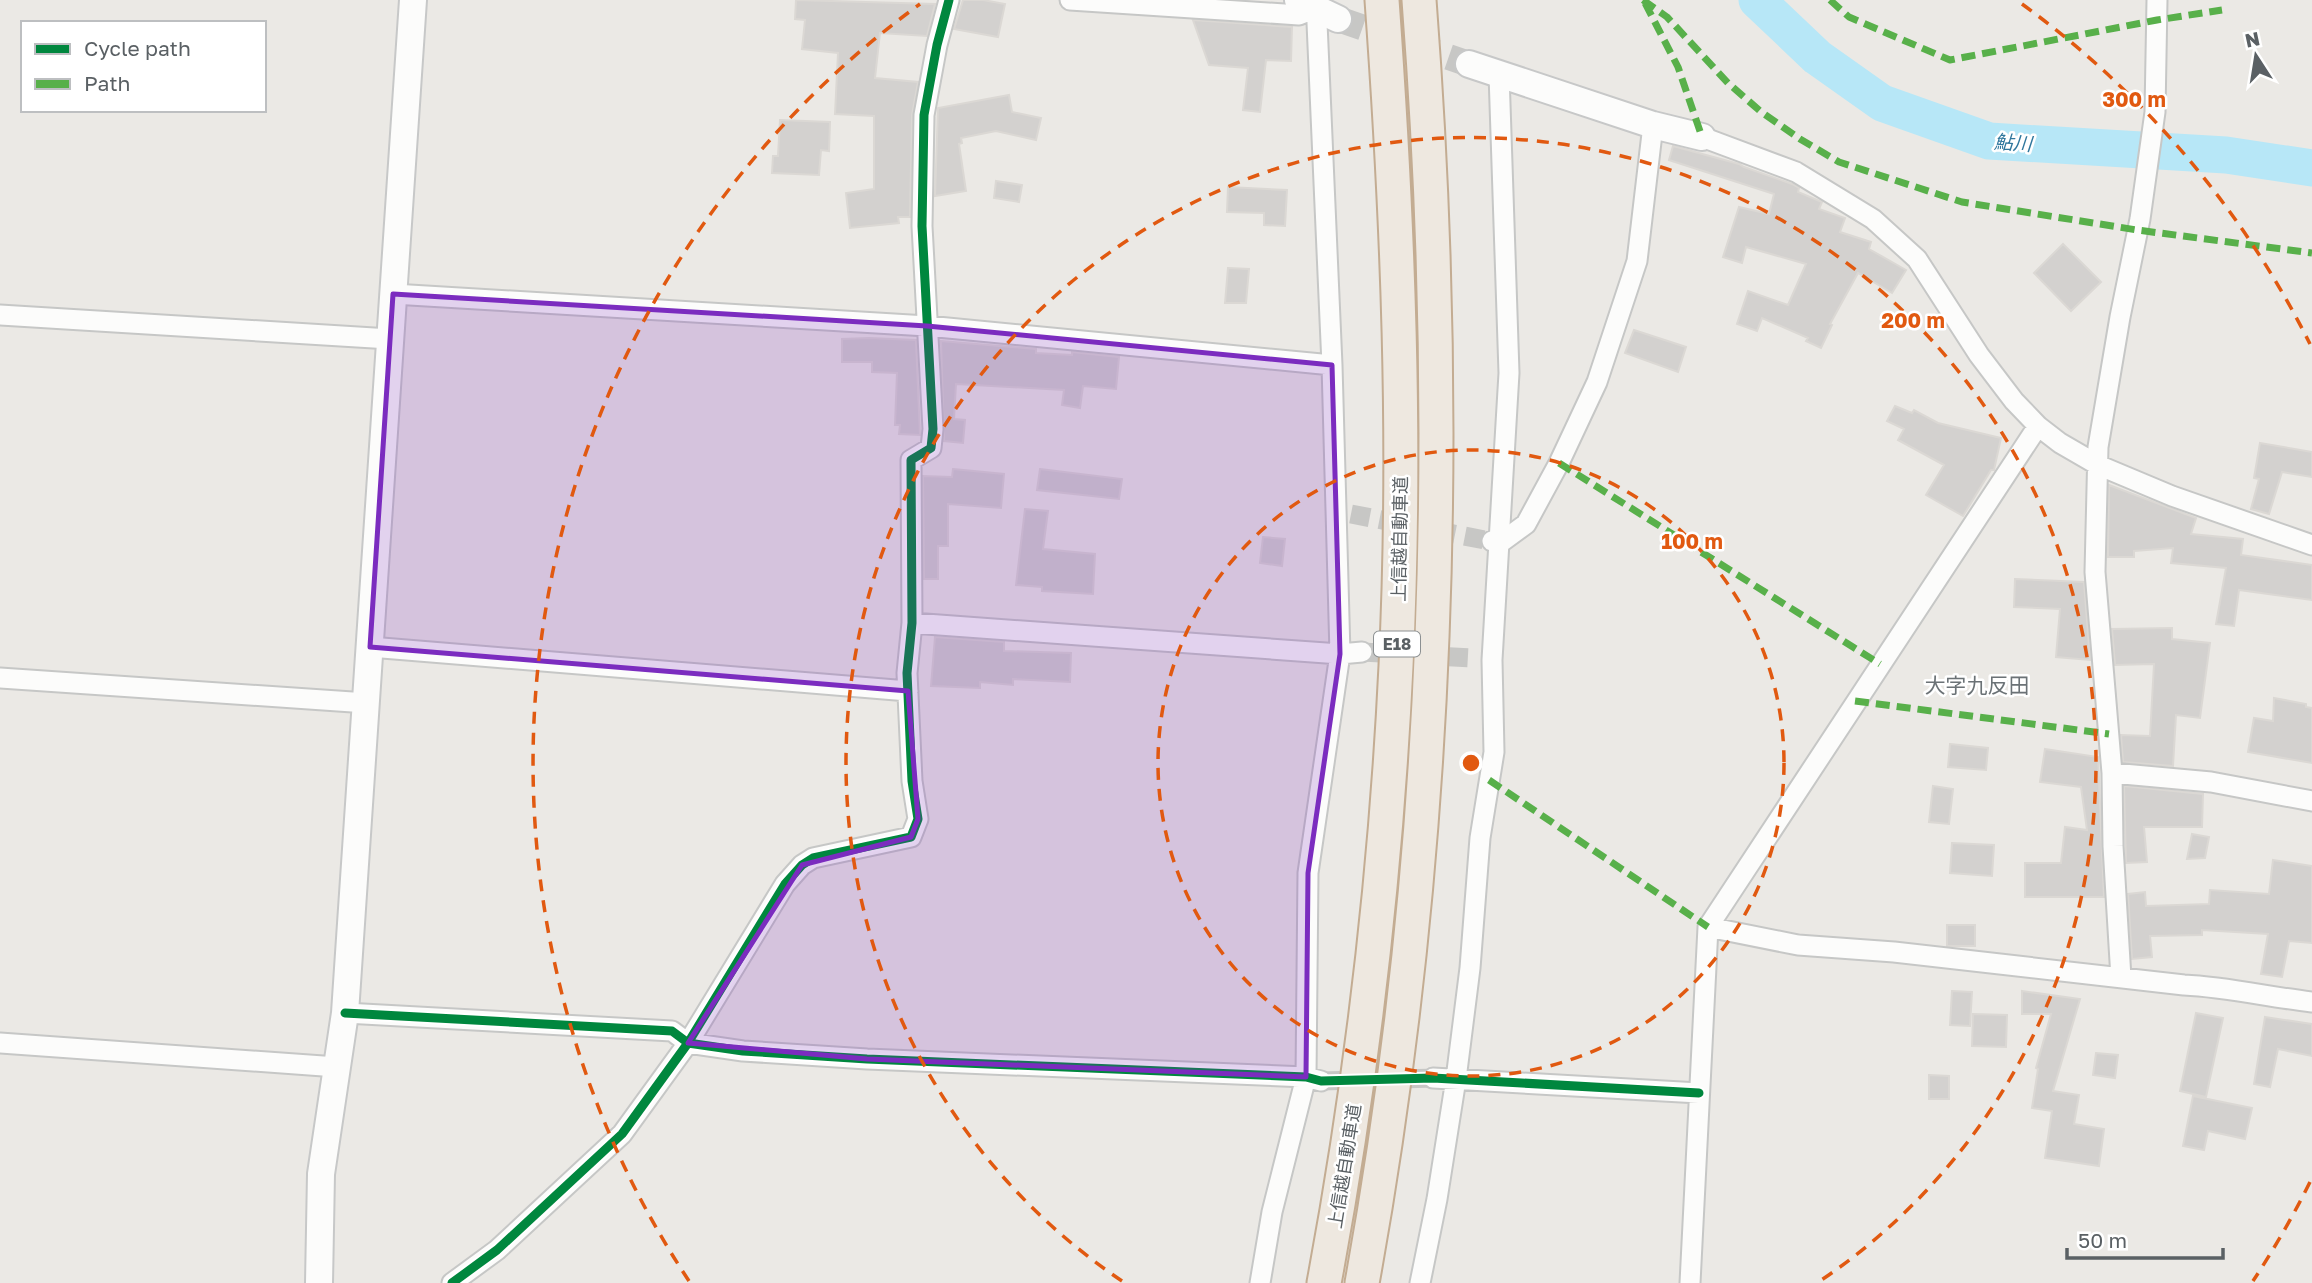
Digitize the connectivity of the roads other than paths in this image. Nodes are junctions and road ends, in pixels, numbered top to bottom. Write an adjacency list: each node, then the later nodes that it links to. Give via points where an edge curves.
1 (413, 0): 12 (street)
2 (950, 0): 14 (street, via 925,116 922,226)
3 (1070, 0): 7 (street, via 1298,15)
4 (1382, 0): 44 (highway, 上信越自動車道 / E18, via 1399,321 1396,665 1367,1001)
5 (1419, 0): 45 (highway, 上信越自動車道 / E18, via 1433,211 1438,430 1432,666 1407,986)
6 (2157, 0): 18 (street, via 2155,112)
7 (1317, 7): 16 (street)
8 (1469, 64): 9 (street)
9 (1499, 74): 10 (street); 19 (street, via 1509,373)
10 (1654, 125): 11 (street); 19 (street, via 1637,261 1597,382 1526,524)
11 (1702, 137): 17 (street, via 1796,172 1873,219 1917,259 1979,355)
12 (393, 294): 14 (street); 15 (street)
13 (0, 315): 15 (street)
14 (927, 326): 16 (street); 21 (street, via 933,429 931,448 911,460)
15 (390, 339): 22 (street)
16 (1332, 365): 24 (street, via 1344,513)
17 (2038, 426): 18 (street); 30 (street)
18 (2098, 466): 20 (street); 28 (street, via 2095,572)
19 (1495, 542): 39 (street, via 1482,659 1494,752 1480,838)
20 (2312, 545)
21 (912, 623): 24 (street); 26 (street)
22 (370, 647): 26 (street); 27 (street)
23 (1362, 652): 24 (street)
24 (1340, 654): 38 (street, via 1308,873)
25 (0, 678): 27 (street)
26 (908, 691): 35 (street, via 918,819 911,836 802,864 785,884)
27 (367, 704): 33 (street)
28 (2112, 773): 29 (street, via 2211,782); 31 (street)
29 (2312, 801)
30 (1708, 927): 31 (street, via 1798,945); 40 (street)
31 (2121, 978): 32 (street, via 2226,987)
32 (2312, 1002)
33 (345, 1013): 35 (street, via 672,1031); 36 (street)
34 (0, 1043): 36 (street)
35 (688, 1043): 38 (street, via 867,1059); 42 (street, via 622,1134 497,1250)
36 (337, 1068): 41 (street, via 321,1174)
37 (1433, 1078): 39 (street)
38 (1314, 1079): 43 (street, via 1272,1212)
39 (1456, 1079): 40 (street); 46 (street)
40 (1699, 1093): 47 (street)
41 (319, 1283)
42 (452, 1283)
43 (1260, 1283)
44 (1324, 1283)
45 (1362, 1283)
46 (1420, 1283)
47 (1690, 1283)

